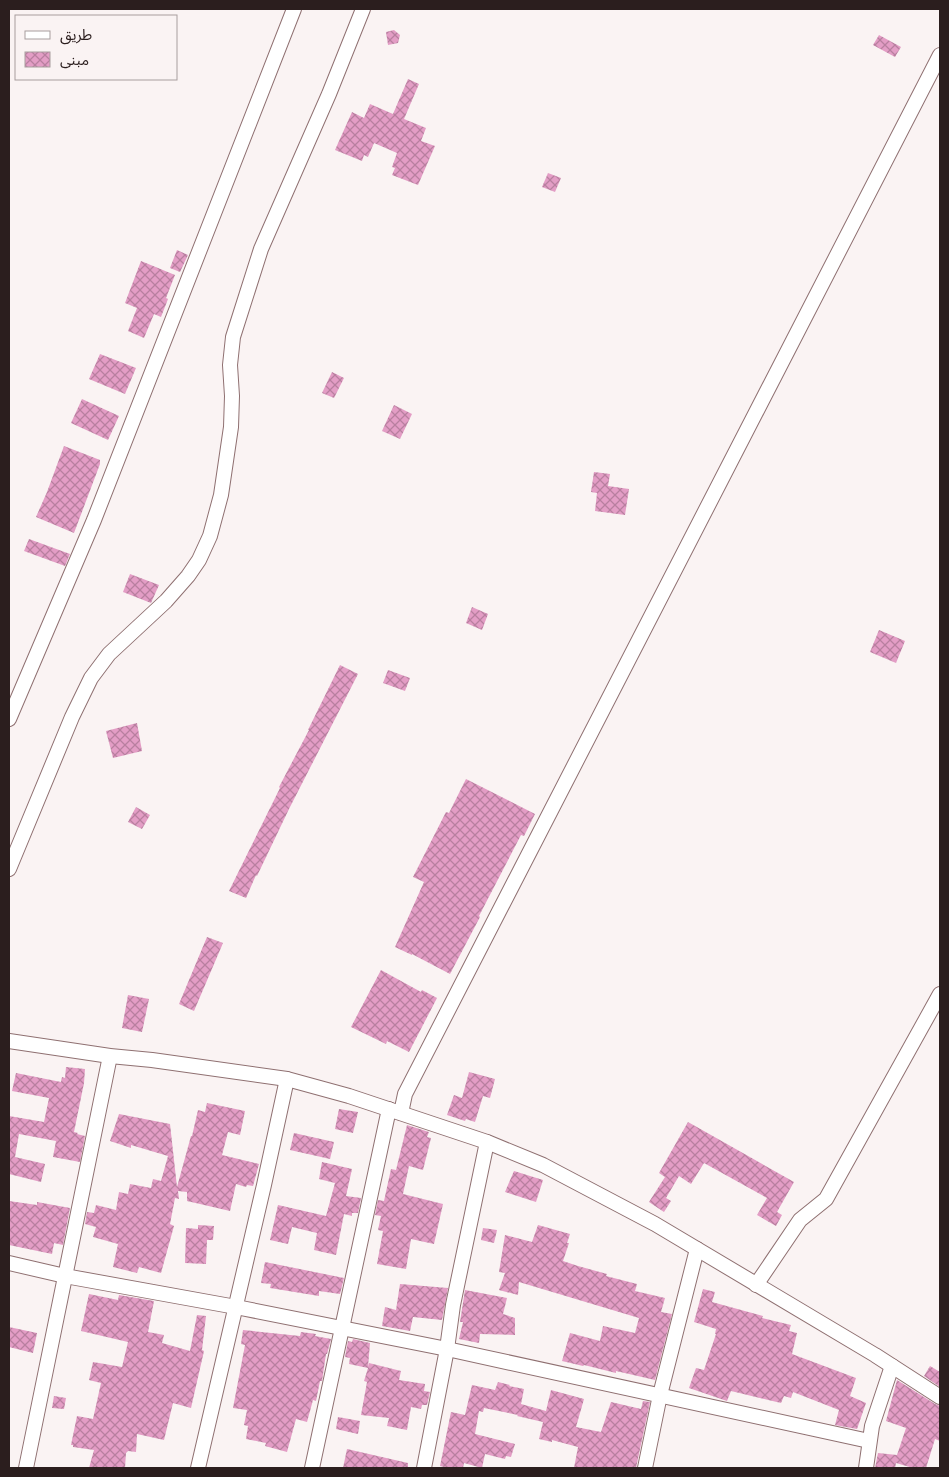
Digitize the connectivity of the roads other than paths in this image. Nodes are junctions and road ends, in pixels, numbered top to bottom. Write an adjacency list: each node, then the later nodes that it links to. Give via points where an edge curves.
1 (294, 9): 4 (street, via 94,520)
2 (363, 9): 5 (street, via 261,249 232,336 231,427 221,495 210,536 188,576 109,654 91,678)
3 (940, 56): 10 (street)
4 (9, 719)
5 (9, 869)
6 (940, 994): 15 (street, via 826,1199 800,1220)
7 (9, 1041): 8 (street)
8 (110, 1056): 9 (street); 14 (street)
9 (287, 1079): 10 (street); 16 (street)
10 (395, 1111): 11 (street); 17 (street)
11 (487, 1142): 12 (street, via 551,1170); 18 (street, via 453,1304)
12 (697, 1249): 15 (street); 20 (street)
13 (9, 1263): 14 (street)
14 (65, 1276): 16 (street); 23 (street)
15 (756, 1285): 19 (street)
16 (236, 1307): 17 (street); 24 (street)
17 (342, 1328): 18 (street); 25 (street)
18 (447, 1349): 20 (street); 26 (street)
19 (892, 1366): 21 (street); 22 (street)
20 (660, 1395): 22 (street); 27 (street)
21 (940, 1397)
22 (869, 1441): 28 (street)
23 (26, 1468)
24 (198, 1468)
25 (312, 1468)
26 (424, 1468)
27 (645, 1468)
28 (866, 1468)

